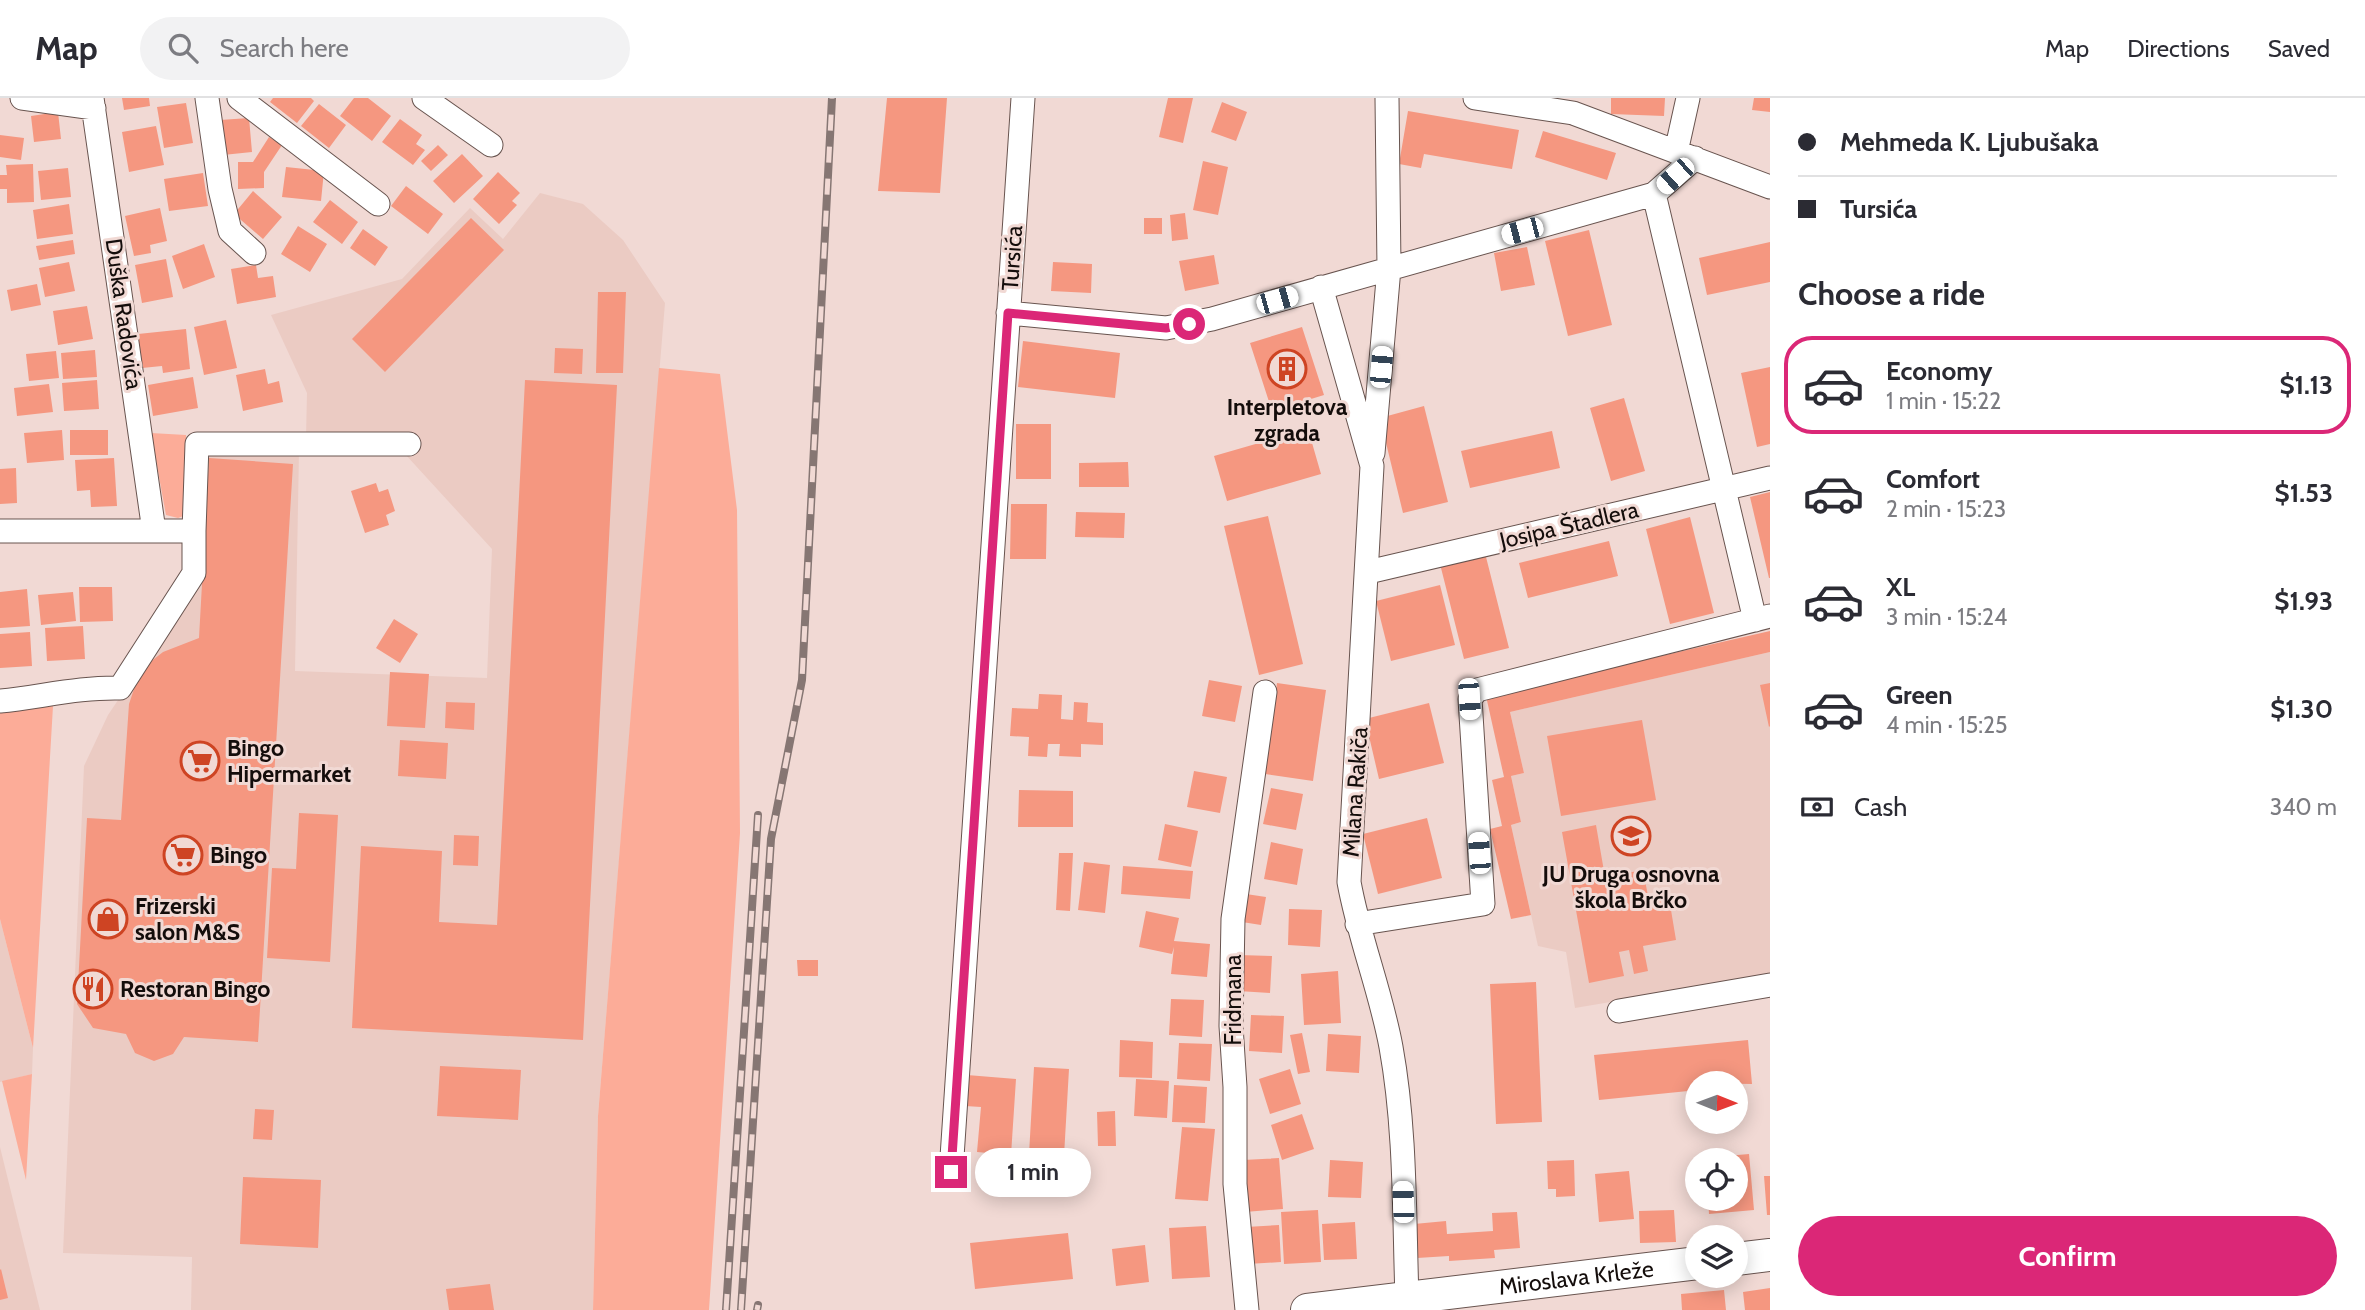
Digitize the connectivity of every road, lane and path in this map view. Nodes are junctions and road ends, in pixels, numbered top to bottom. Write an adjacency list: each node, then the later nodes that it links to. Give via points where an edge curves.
1 (22, 98): 9 (street)
2 (208, 98): 15 (street, via 230,231)
3 (239, 98): 14 (street)
4 (424, 98): 10 (street)
5 (1023, 98): 18 (street, Tursića)
6 (1387, 98): 16 (street)
7 (1475, 98): 11 (street, via 1573,113)
8 (1688, 98): 11 (street)
9 (93, 103): 24 (street, Duška Radovića)
10 (491, 145)
11 (1686, 155): 12 (street); 13 (street)
12 (1770, 187)
13 (1654, 194): 16 (street); 22 (street)
14 (378, 204)
15 (254, 253)
16 (1389, 268): 17 (street); 20 (street)
17 (1321, 287): 18 (street, via 1166,328); 20 (street, Milana Rakiča)
18 (1008, 313): 33 (street, Tursića)
19 (408, 444): 25 (street, via 197,444)
20 (1372, 466): 26 (street, Milana Rakiča)
21 (1770, 478): 22 (street, Josipa Štadlera)
22 (1725, 488): 26 (street, Josipa Štadlera); 27 (street)
23 (0, 531): 24 (street)
24 (154, 531): 25 (street)
25 (194, 531): 29 (street, via 194,573 120,688 88,687)
26 (1368, 572): 30 (street, Milana Rakiča, via 1349,882)
27 (1762, 618): 30 (street, via 1476,690 1469,699 1483,904)
28 (1265, 692): 39 (street, Fridmana, via 1233,919 1235,1184)
29 (0, 701)
30 (1357, 924): 37 (street, Milana Rakiča, via 1391,1044 1397,1084)
31 (1770, 985): 32 (street)
32 (1619, 1011)
33 (951, 1172)
34 (1770, 1255): 35 (main road)
35 (1748, 1258)
36 (1685, 1265): 37 (main road, Miroslava Krleže)
37 (1407, 1298): 38 (main road, Miroslava Krleže)
38 (1372, 1306): 40 (main road, Miroslava Krleže)
39 (1247, 1310)
40 (1307, 1310)

